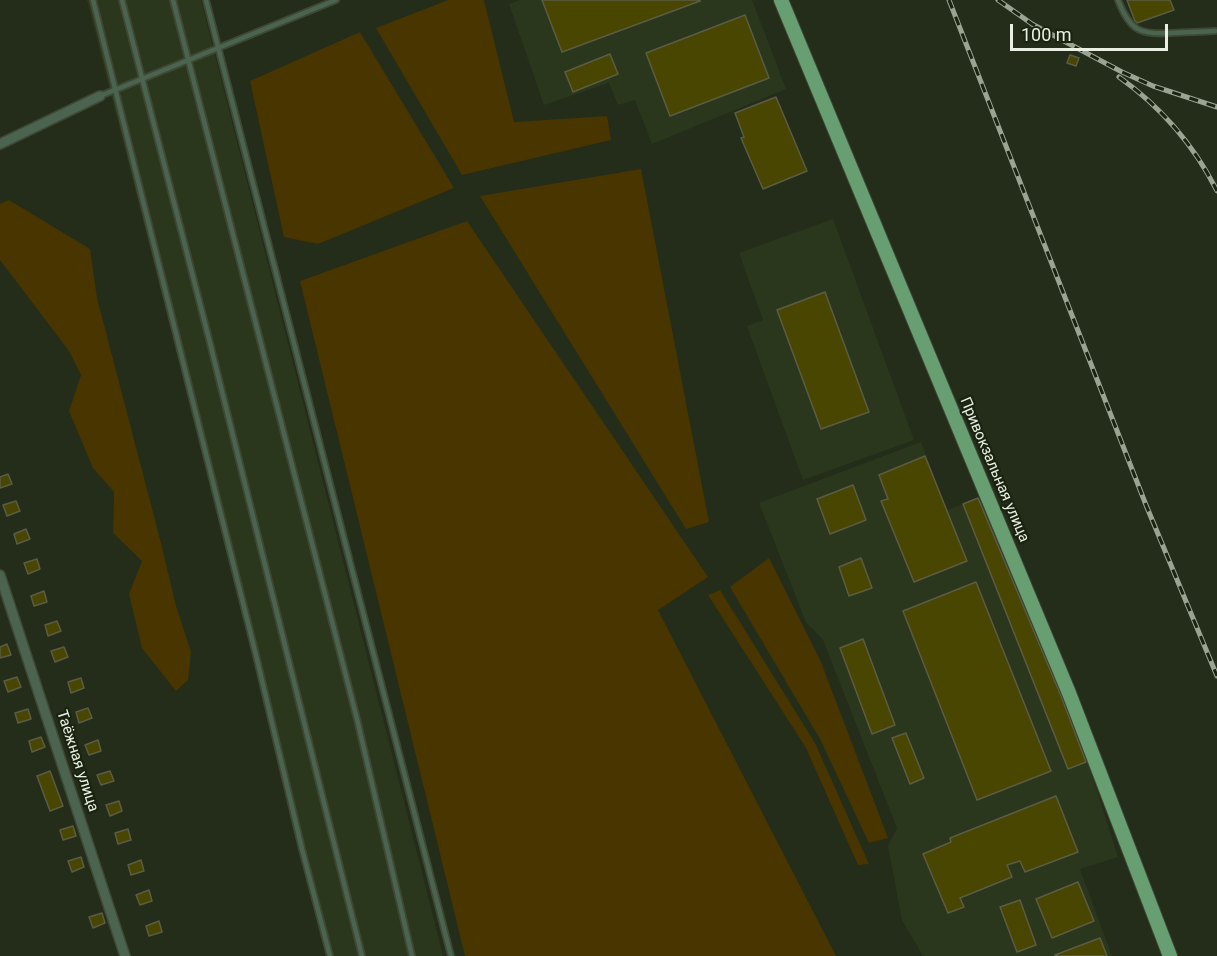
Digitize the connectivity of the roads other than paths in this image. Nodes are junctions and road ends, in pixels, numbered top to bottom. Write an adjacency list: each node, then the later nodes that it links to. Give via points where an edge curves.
1 (93, 0): 12 (lane)
2 (122, 0): 11 (lane)
3 (173, 0): 10 (lane)
4 (206, 0): 9 (lane)
5 (336, 0): 9 (lane)
6 (781, 0): 21 (main road, Привокзальная улица, via 1069,693)
7 (1118, 0): 8 (lane, via 1131,24 1149,34)
8 (1215, 31)
9 (218, 48): 10 (lane); 20 (lane)
10 (188, 60): 11 (lane); 19 (lane, via 357,719)
11 (142, 79): 12 (lane); 18 (lane)
12 (115, 90): 13 (lane); 17 (lane)
13 (100, 96): 14 (street)
14 (0, 144)
15 (0, 575): 16 (street, Таёжная улица)
16 (125, 956)
17 (330, 956)
18 (362, 956)
19 (412, 956)
20 (451, 956)
21 (1170, 956)

